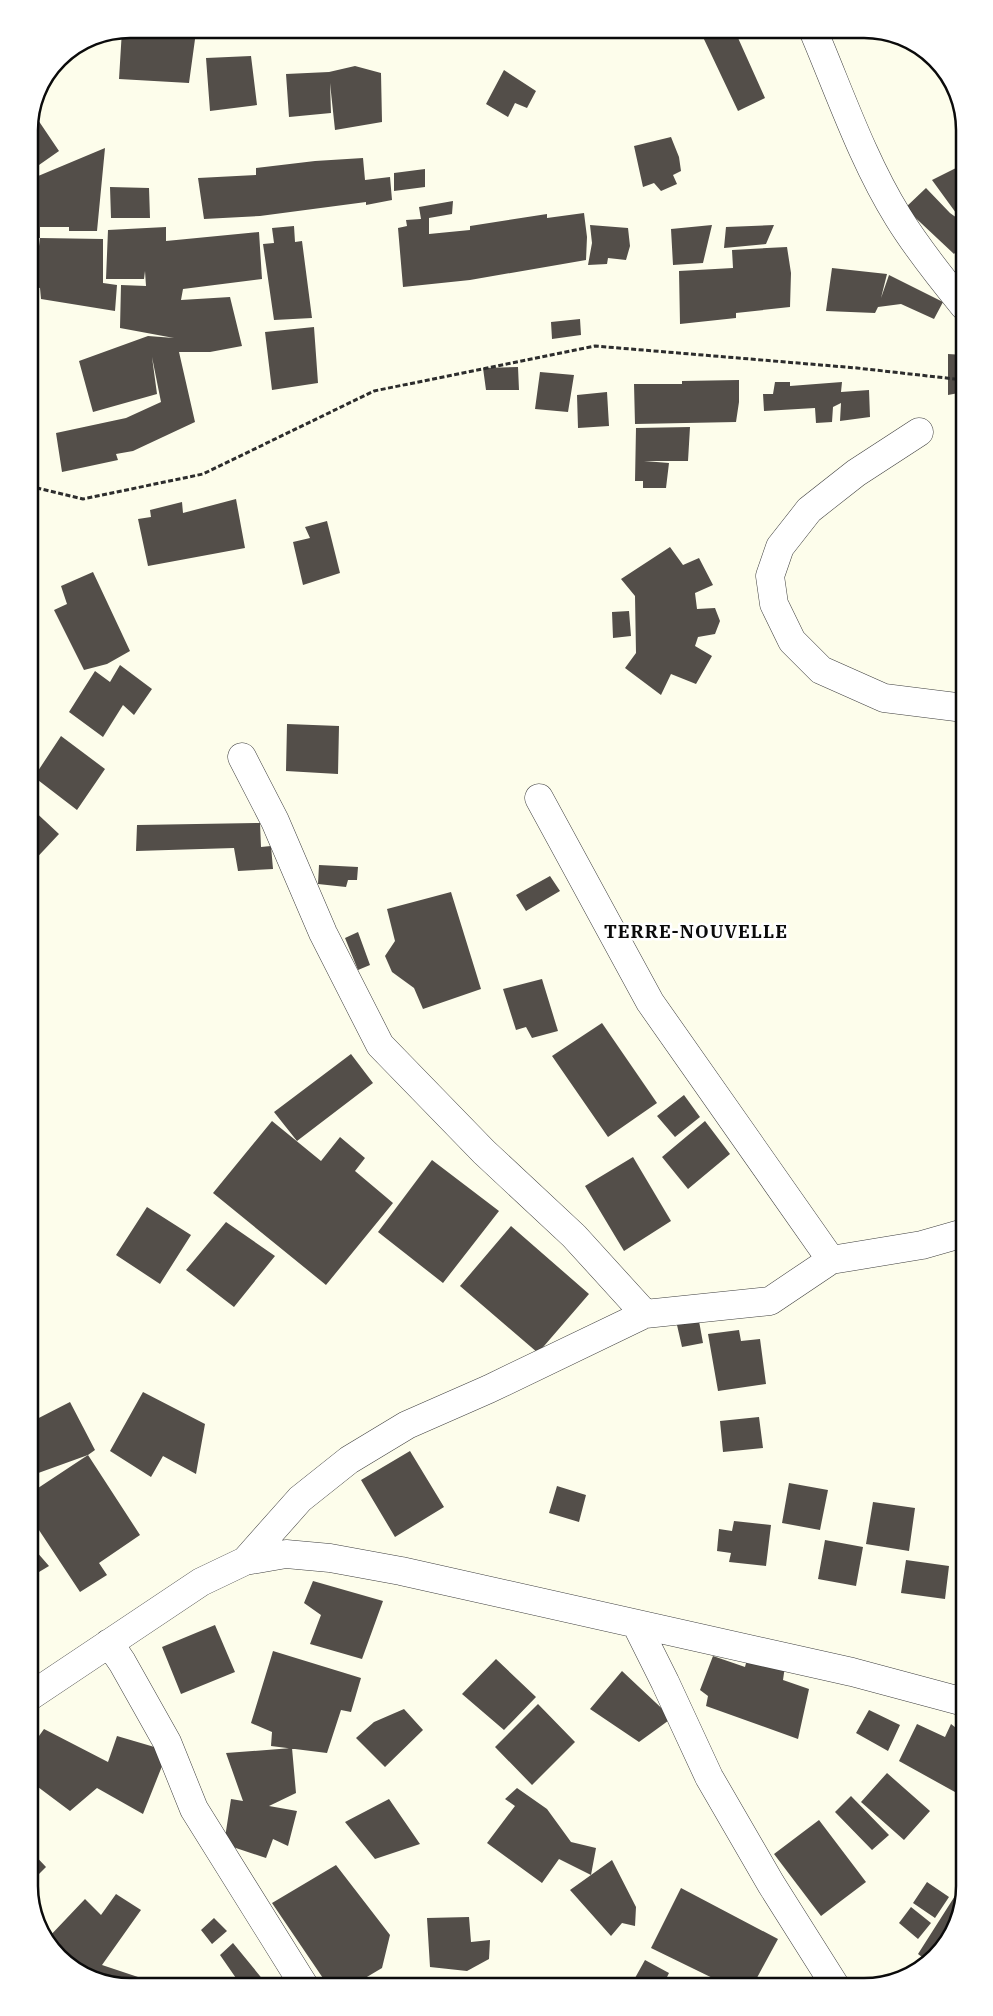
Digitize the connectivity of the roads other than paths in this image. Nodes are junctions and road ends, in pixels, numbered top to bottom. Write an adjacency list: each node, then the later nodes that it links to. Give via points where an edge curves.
1 (816, 38): 2 (street, via 872,168 898,217)
2 (956, 297)
3 (919, 432): 4 (street, via 856,473 809,510 780,547 770,576 774,604 792,641 821,670 884,698)
4 (956, 707)
5 (242, 757): 9 (street, via 275,821 323,934 380,1045 484,1152 574,1236)
6 (539, 798): 8 (street, via 650,1002)
7 (956, 1235): 8 (street, via 922,1245)
8 (831, 1260): 9 (street, via 770,1301)
9 (645, 1314): 10 (street, via 407,1425 349,1460 300,1499)
10 (246, 1561): 11 (street, via 286,1554 330,1558); 12 (street, via 201,1582)
11 (636, 1624): 14 (street, via 852,1672); 16 (street, via 708,1777)
12 (109, 1643): 13 (street); 15 (street, via 167,1742 194,1809)
13 (38, 1691)
14 (956, 1700)
15 (299, 1978)
16 (830, 1978)

